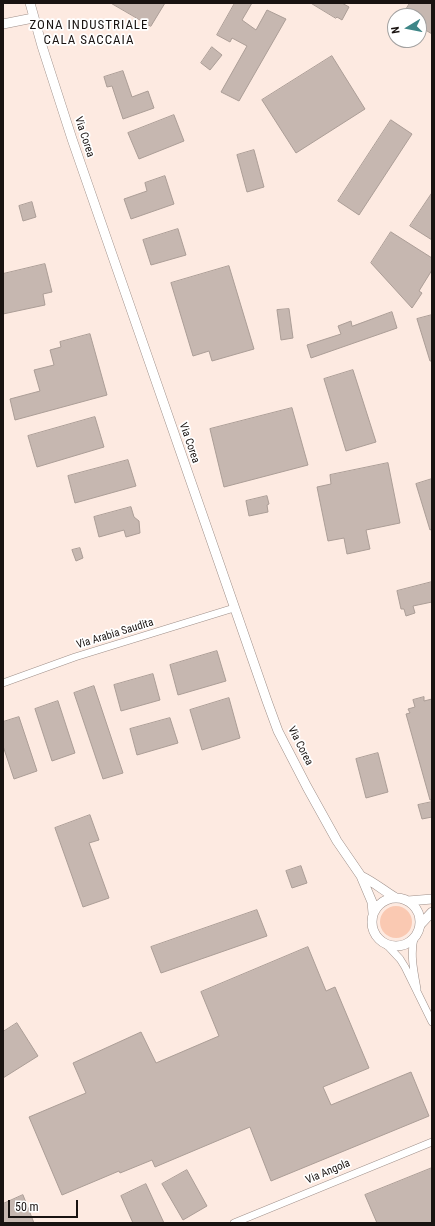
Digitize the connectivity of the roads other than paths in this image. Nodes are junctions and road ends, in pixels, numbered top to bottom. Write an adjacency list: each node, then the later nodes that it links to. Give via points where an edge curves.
1 (30, 3): 2 (street, Via Corea)
2 (33, 18): 3 (street); 4 (street, Via Corea, via 110,252)
3 (3, 24)
4 (234, 608): 5 (street, Via Arabia Saudita, via 75,657); 6 (street, Via Corea, via 278,731 337,841)
5 (3, 683)
6 (361, 876): 7 (street); 11 (street)
7 (396, 898): 9 (street); 11 (street, via 381,903)
8 (432, 899): 9 (street)
9 (408, 901): 12 (street, via 417,911)
10 (432, 912): 12 (street)
11 (374, 913): 14 (street, via 372,923 375,934)
12 (420, 925): 13 (street)
13 (414, 938): 14 (street, via 401,946); 15 (street, via 413,961)
14 (387, 945): 15 (street, via 400,959)
15 (418, 993): 16 (street)
16 (432, 1022)
17 (432, 1142): 18 (street, Via Angola)
18 (234, 1223)

